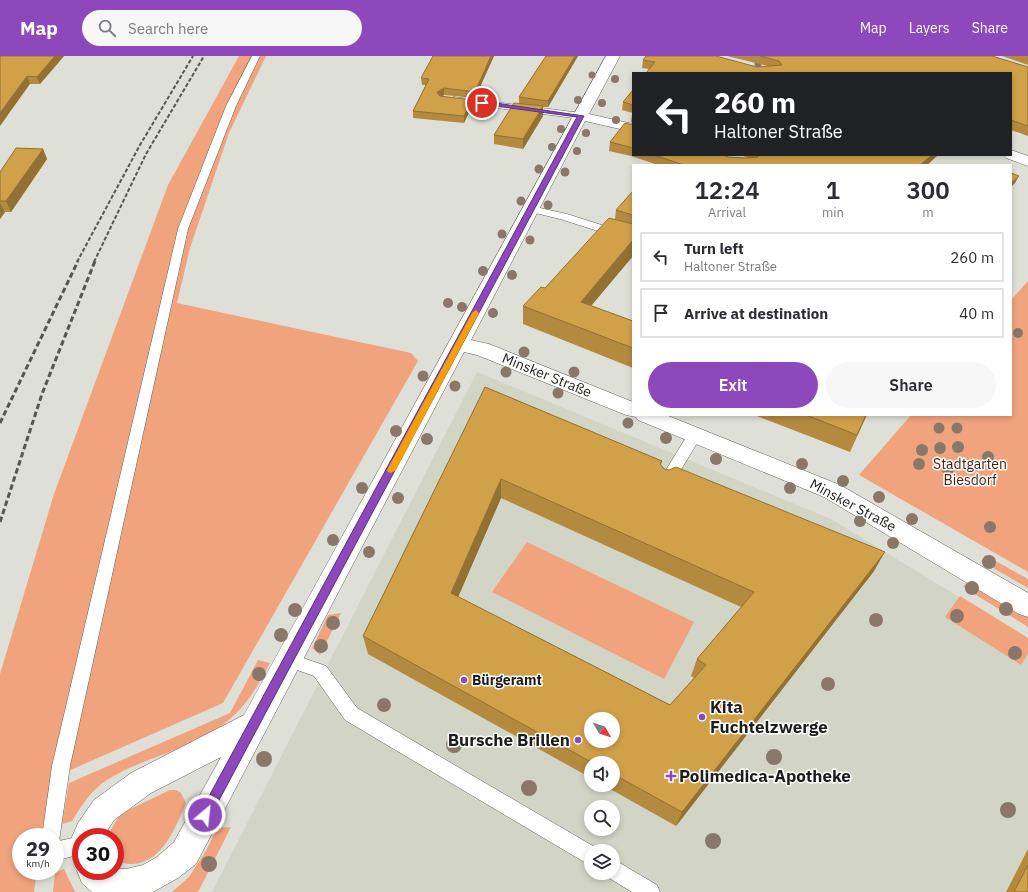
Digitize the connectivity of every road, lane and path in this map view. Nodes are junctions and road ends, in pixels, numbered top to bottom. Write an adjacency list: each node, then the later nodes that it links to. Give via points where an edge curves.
1 (256, 56): 18 (lane, via 231,106 183,229 62,766)
2 (612, 56): 4 (street)
3 (444, 99): 4 (lane)
4 (580, 116): 5 (street); 8 (street)
5 (632, 128)
6 (1012, 155): 7 (street)
7 (1028, 161)
8 (531, 209): 9 (lane, via 563,216); 10 (street)
9 (632, 240)
10 (459, 344): 11 (street, Minsker Straße, via 482,349); 16 (street)
11 (632, 410)
12 (648, 416): 13 (street, Minsker Straße)
13 (695, 435): 14 (lane); 15 (street, Minsker Straße, via 832,490)
14 (665, 483)
15 (1028, 606)
16 (289, 660): 17 (street); 20 (lane, via 320,671 351,714)
17 (252, 725): 19 (street, via 141,783 104,810); 22 (street, via 185,853 163,875 135,890 111,888)
18 (52, 828)
19 (91, 828)
20 (584, 852)
21 (620, 873): 23 (lane)
22 (102, 880)
23 (650, 892)

